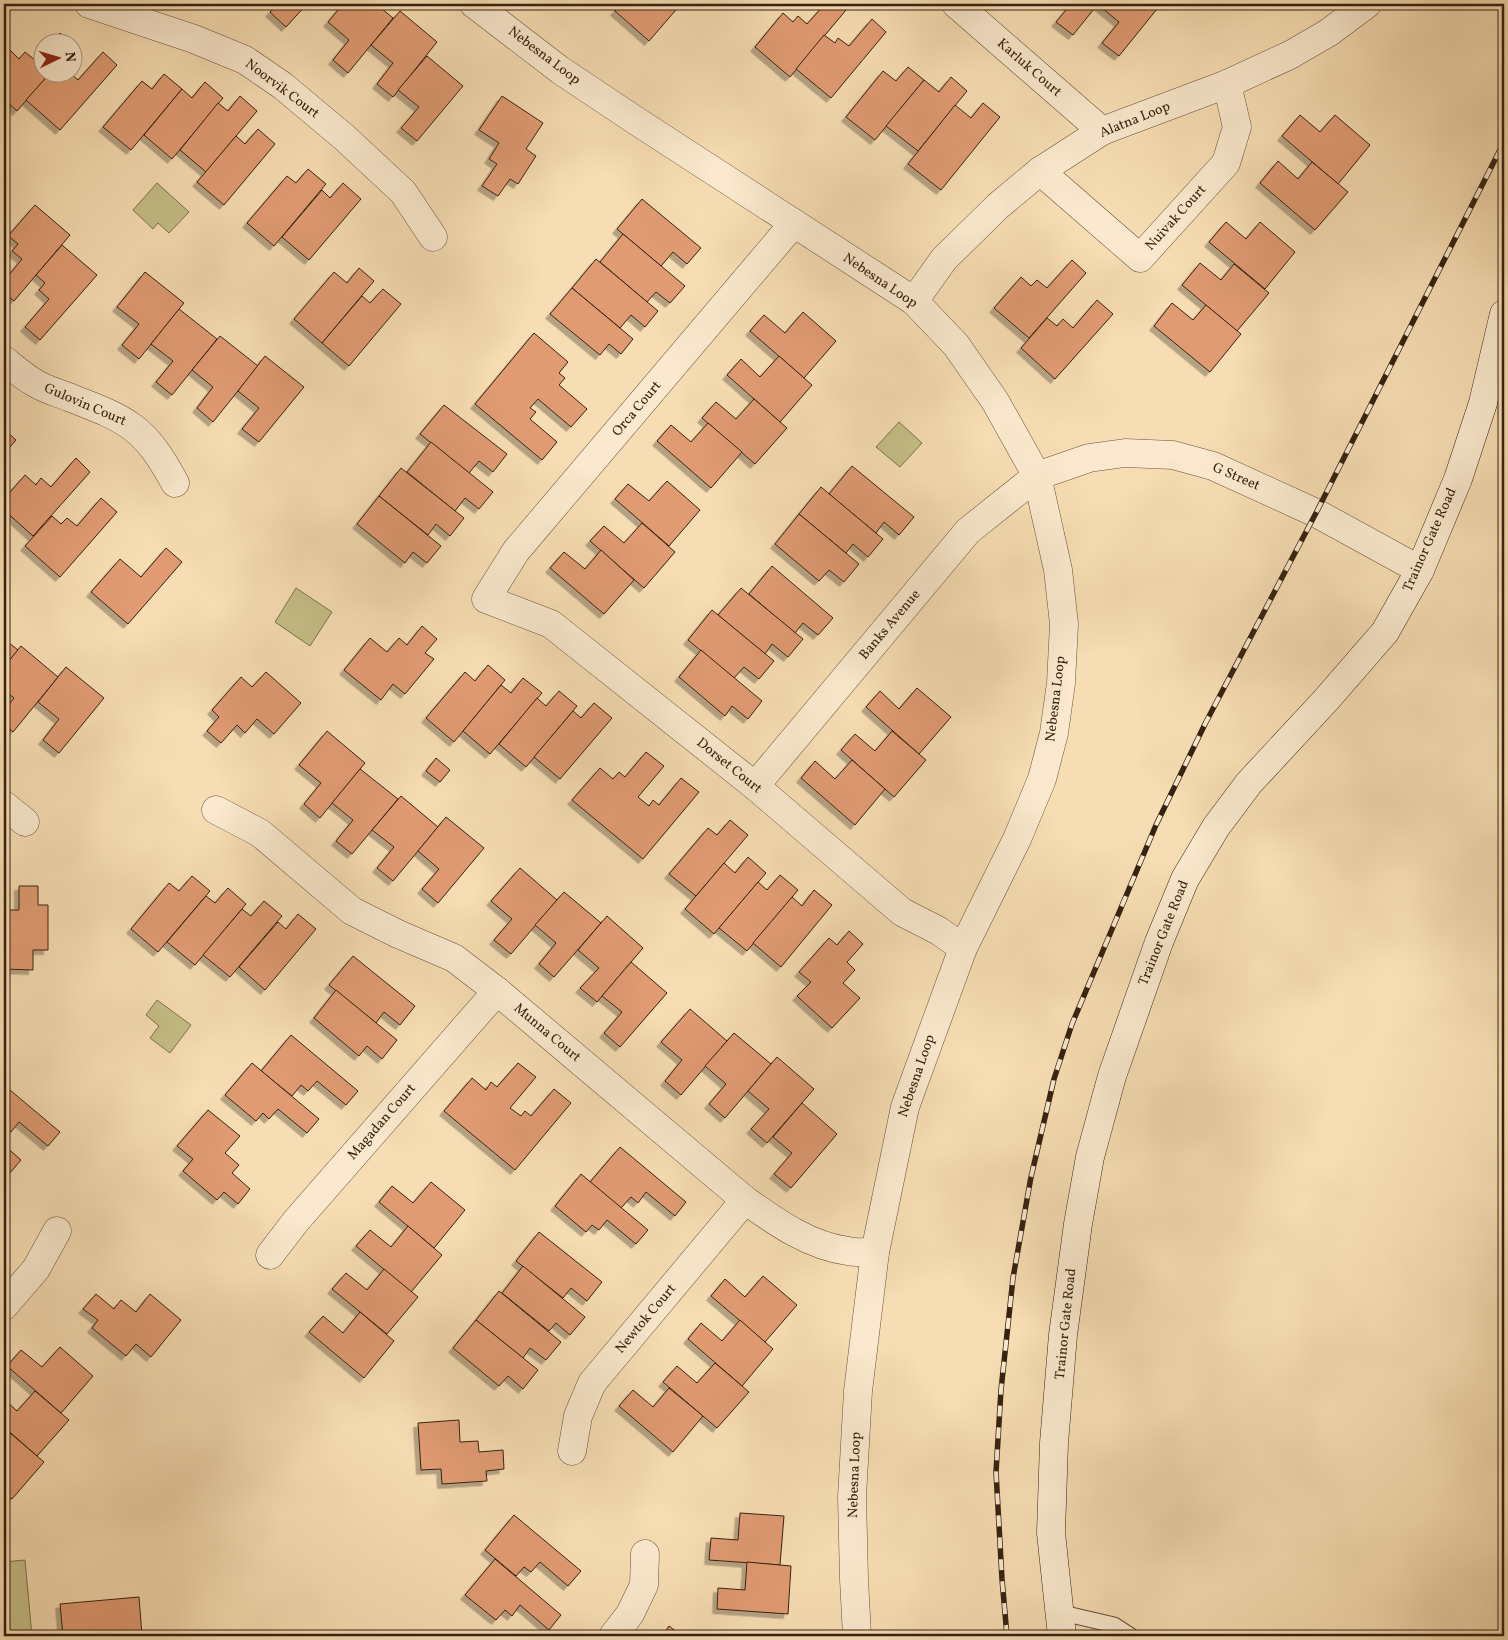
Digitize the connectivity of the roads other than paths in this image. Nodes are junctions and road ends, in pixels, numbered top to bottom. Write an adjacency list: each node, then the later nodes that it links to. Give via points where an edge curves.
1 (89, 4): 9 (street, Noorvik Court, via 194,39 245,60 283,86 345,138 402,192)
2 (474, 4): 8 (street, Nebesna Loop, via 560,70)
3 (956, 4): 6 (street, Karluk Court)
4 (1367, 4): 5 (street, Alatna Loop, via 1328,33 1290,55)
5 (1227, 84): 6 (street, Alatna Loop); 7 (street, Nuivak Court, via 1236,127 1226,163 1140,258)
6 (1102, 131): 7 (street, Alatna Loop)
7 (1040, 171): 10 (street, Alatna Loop, via 998,206 944,259)
8 (794, 223): 10 (street, Nebesna Loop); 16 (street, Orca Court, via 516,551)
9 (433, 237)
10 (914, 301): 13 (street, Nebesna Loop, via 956,345 995,401)
11 (1504, 314): 15 (street, Trainor Gate Road, via 1483,403 1458,479)
12 (4, 360): 14 (street, Gulovin Court, via 35,384 114,414 133,426 148,439)
13 (1037, 476): 15 (street, G Street, via 1089,458 1125,453 1173,455 1213,466 1316,513); 17 (street, Banks Avenue, via 968,531); 21 (street, Nebesna Loop, via 1058,570 1064,624 1054,733 1042,779 1017,839)
14 (175, 483)
15 (1420, 570): 30 (street, Trainor Gate Road, via 1384,632 1249,783 1216,827 1185,878 1112,1076 1090,1157 1063,1336 1051,1533)
16 (486, 599): 17 (street, Dorset Court, via 551,624)
17 (755, 786): 21 (street, Dorset Court, via 902,912)
18 (4, 804): 20 (street)
19 (216, 810): 22 (street, Munna Court, via 260,833 352,911 454,958)
20 (25, 822)
21 (963, 948): 25 (street, Nebesna Loop, via 905,1106)
22 (497, 991): 23 (street, Munna Court); 26 (street, Magadan Court)
23 (745, 1200): 25 (street, Munna Court, via 785,1228 819,1244 848,1251); 28 (street, Newtok Court, via 592,1383 578,1416)
24 (57, 1231): 27 (street, via 36,1269)
25 (875, 1252): 32 (street, Nebesna Loop, via 858,1391 852,1497)
26 (270, 1255)
27 (4, 1306)
28 (572, 1452)
29 (645, 1554): 31 (street, via 644,1584 630,1614)
30 (1060, 1624): 33 (lane, via 1114,1625)
31 (613, 1636)
32 (857, 1636)
33 (1131, 1636)

